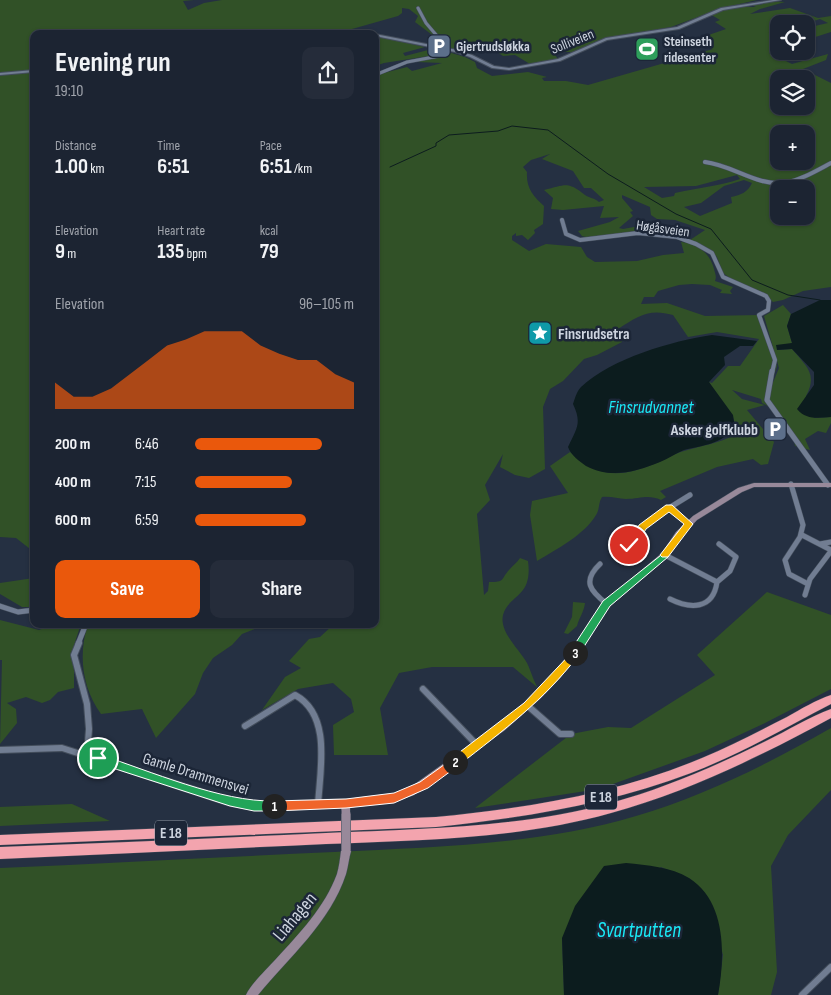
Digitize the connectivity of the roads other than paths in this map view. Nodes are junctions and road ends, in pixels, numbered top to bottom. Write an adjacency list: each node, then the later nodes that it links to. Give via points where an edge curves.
1 (779, 0): 4 (street, Solliveien, via 722,9 678,28 606,39 559,60 522,68 497,69 471,56)
2 (418, 8): 4 (street)
3 (379, 36): 4 (street, Solliveien)
4 (447, 50): 6 (street, via 439,56)
5 (30, 71): 7 (street)
6 (379, 72)
7 (0, 74)
8 (705, 162): 9 (street, via 725,164 776,183 801,177)
9 (831, 163)
10 (562, 220): 12 (street, Høgåsveien, via 566,234 575,239 644,234 700,245 712,253 723,277 766,296 768,310 759,315 775,360 767,400)
11 (791, 484): 12 (main road, Gamle Drammensvei); 15 (main road, Gamle Drammensvei, via 746,487); 16 (street, via 803,523)
12 (829, 485)
13 (690, 495): 14 (street)
14 (669, 508): 15 (street); 20 (street, via 642,527 635,541)
15 (689, 524): 22 (main road, Gamle Drammensvei)
16 (802, 535): 19 (street); 25 (street, via 785,560 789,574)
17 (831, 542): 19 (street)
18 (719, 544): 24 (street, via 736,556 736,560 729,572)
19 (819, 544): 21 (street)
20 (616, 550)
21 (831, 551): 25 (street)
22 (665, 555): 24 (street); 28 (main road, Gamle Drammensvei)
23 (600, 564): 28 (street, via 589,582 592,592)
24 (717, 582): 27 (street, via 711,596 696,606 688,607)
25 (808, 584): 26 (street)
26 (804, 595)
27 (670, 598)
28 (607, 604): 34 (main road, Gamle Drammensvei, via 569,661)
29 (0, 606): 30 (street, via 18,612)
30 (30, 610)
31 (84, 628): 40 (street, via 74,655 85,692)
32 (423, 689): 38 (street)
33 (831, 699): 43 (highway, E 18, via 689,769 558,807 436,822)
34 (528, 706): 37 (street, via 560,734); 38 (main road, Gamle Drammensvei)
35 (831, 712): 44 (highway, E 18, via 769,746 695,780 609,808 504,828 437,834)
36 (245, 726): 42 (street, via 295,695 313,710 320,724 321,737)
37 (571, 734)
38 (478, 746): 41 (main road, Gamle Drammensvei, via 403,796)
39 (0, 750): 40 (street, Gamle Drammensvei, via 50,747)
40 (87, 755): 42 (street, Gamle Drammensvei, via 242,804)
41 (346, 803): 42 (street, Gamle Drammensvei); 46 (main road, Liahagen, bridge, via 346,851 341,876 330,900)
42 (318, 805)
43 (0, 840)
44 (0, 853)
45 (831, 967): 47 (street)
46 (250, 995)
47 (802, 995)

